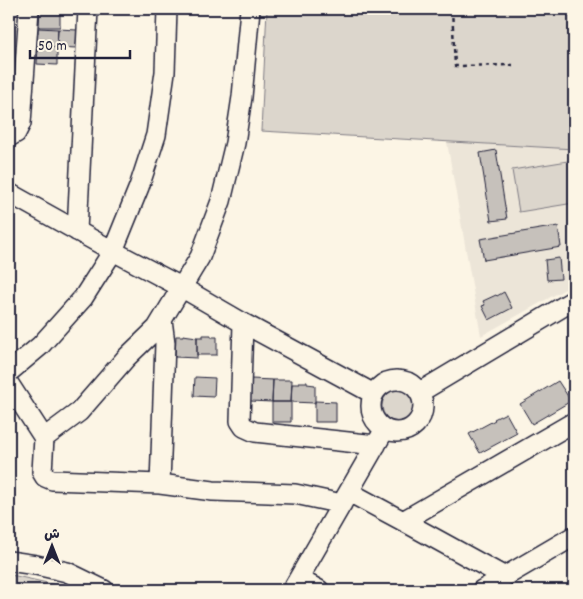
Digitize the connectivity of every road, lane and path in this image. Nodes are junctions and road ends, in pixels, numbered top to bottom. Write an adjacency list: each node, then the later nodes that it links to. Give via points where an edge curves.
1 (29, 9): 7 (street, via 22,123)
2 (88, 9): 9 (street)
3 (167, 9): 10 (street, via 165,72 156,136)
4 (250, 9): 11 (street, via 242,97 221,201 200,257)
5 (452, 9): 6 (path, via 455,66)
6 (513, 65)
7 (9, 137)
8 (9, 192): 9 (street)
9 (78, 231): 10 (street)
10 (113, 251): 11 (street); 15 (street, via 83,298 40,346)
11 (181, 287): 13 (street); 14 (street)
12 (574, 300): 17 (street)
13 (162, 320): 21 (street, via 79,412); 22 (street, via 165,343)
14 (243, 323): 18 (street); 20 (street, via 240,421 244,427 255,432)
15 (9, 372)
16 (9, 384): 21 (street)
17 (420, 392): 18 (street, via 408,382 392,380); 20 (street, via 424,408 416,424 402,432)
18 (374, 394): 20 (street, via 371,410 379,424)
19 (574, 422): 24 (street)
20 (381, 437): 23 (street)
21 (44, 438): 22 (street, via 42,472 52,480)
22 (160, 484): 23 (street, via 213,491)
23 (346, 498): 24 (street); 28 (street)
24 (403, 521): 27 (street)
25 (574, 536): 27 (street)
26 (9, 561): 29 (street, via 67,572)
27 (505, 577): 31 (street)
28 (296, 585): 30 (street)
29 (104, 590)
30 (319, 590)
31 (482, 590)

